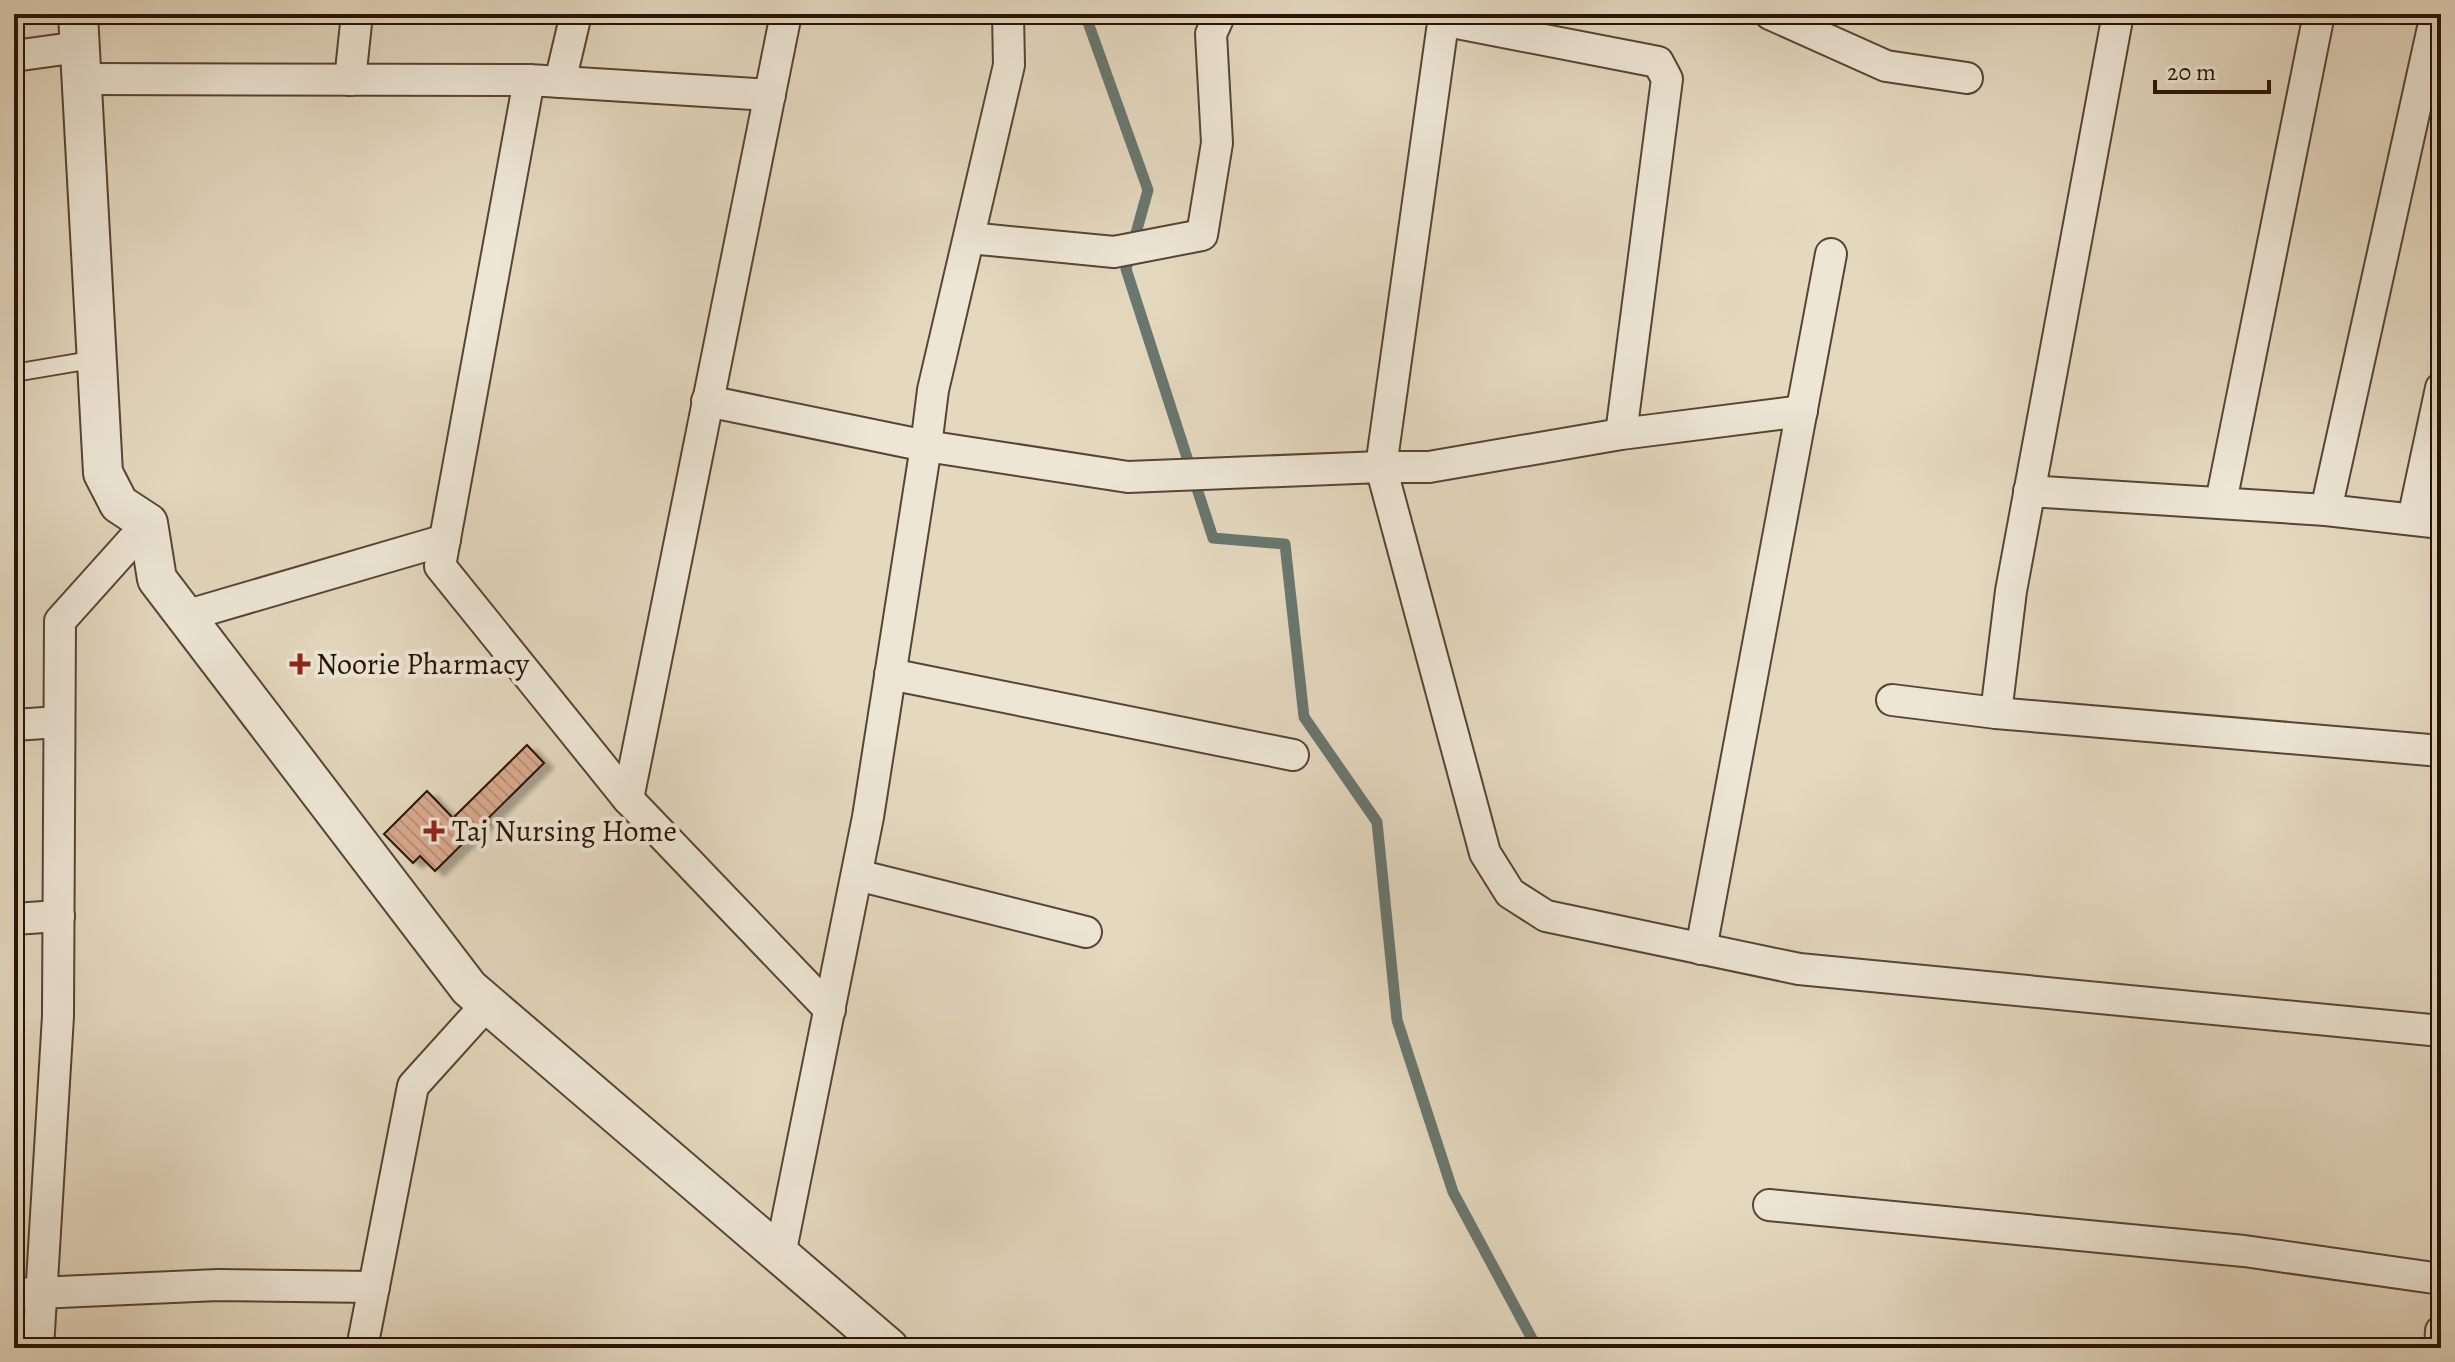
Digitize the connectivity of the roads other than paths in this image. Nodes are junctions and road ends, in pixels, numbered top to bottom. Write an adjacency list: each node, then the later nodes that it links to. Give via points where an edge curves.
1 (357, 14): 13 (street)
2 (576, 14): 15 (street)
3 (786, 14): 16 (street)
4 (1008, 14): 17 (street, via 1009,65)
5 (1220, 14): 17 (street, via 1211,34 1217,143 1202,235 1114,252)
6 (1770, 14): 12 (street, via 1886,66)
7 (2118, 14): 27 (street)
8 (2319, 14): 28 (street)
9 (2436, 14): 29 (street)
10 (79, 47): 11 (street); 13 (street); 19 (street)
11 (14, 56)
12 (1967, 78)
13 (350, 80): 14 (street)
14 (529, 80): 15 (street); 32 (street)
15 (560, 82): 16 (street)
16 (770, 95): 22 (street)
17 (969, 238): 25 (street, via 933,390)
18 (1831, 254): 23 (street)
19 (97, 359): 20 (lane); 31 (street, via 103,473 119,504)
20 (14, 373)
21 (2441, 388): 30 (street)
22 (707, 401): 25 (street); 41 (street)
23 (1802, 411): 24 (street); 46 (street)
24 (1621, 434): 26 (street, via 1429,467); 26 (street, via 1667,79 1658,62 1452,22 1442,30)
25 (926, 446): 26 (street, via 1128,477); 34 (street)
26 (1381, 467): 46 (street, via 1485,853 1510,893 1546,916)
27 (2029, 491): 28 (street); 36 (street)
28 (2221, 502): 29 (street)
29 (2326, 510): 30 (street)
30 (2427, 521)
31 (148, 523): 33 (street, via 157,579); 37 (street, via 60,621)
32 (445, 540): 33 (street); 41 (street, via 440,566)
33 (185, 616): 47 (street, via 469,988)
34 (890, 674): 40 (street); 42 (street)
35 (1892, 700): 36 (street)
36 (1996, 713): 39 (street)
37 (59, 722): 38 (street); 43 (street)
38 (14, 725)
39 (2441, 751)
40 (1293, 755)
41 (628, 799): 48 (street)
42 (857, 875): 45 (street); 48 (street)
43 (59, 916): 44 (street); 54 (street, via 58,1016)
44 (14, 919)
45 (1086, 932)
46 (1701, 949): 49 (street, via 1814,970)
47 (487, 1004): 51 (street); 53 (street, via 413,1086)
48 (830, 1010): 51 (street)
49 (2441, 1031)
50 (1769, 1205): 52 (street, via 2244,1251)
51 (780, 1255): 58 (street)
52 (2441, 1279)
53 (374, 1287): 54 (street, via 218,1285); 57 (street)
54 (28, 1294): 56 (street)
55 (2441, 1331): 59 (street)
56 (38, 1348)
57 (362, 1348)
58 (889, 1348)
59 (2440, 1348)

